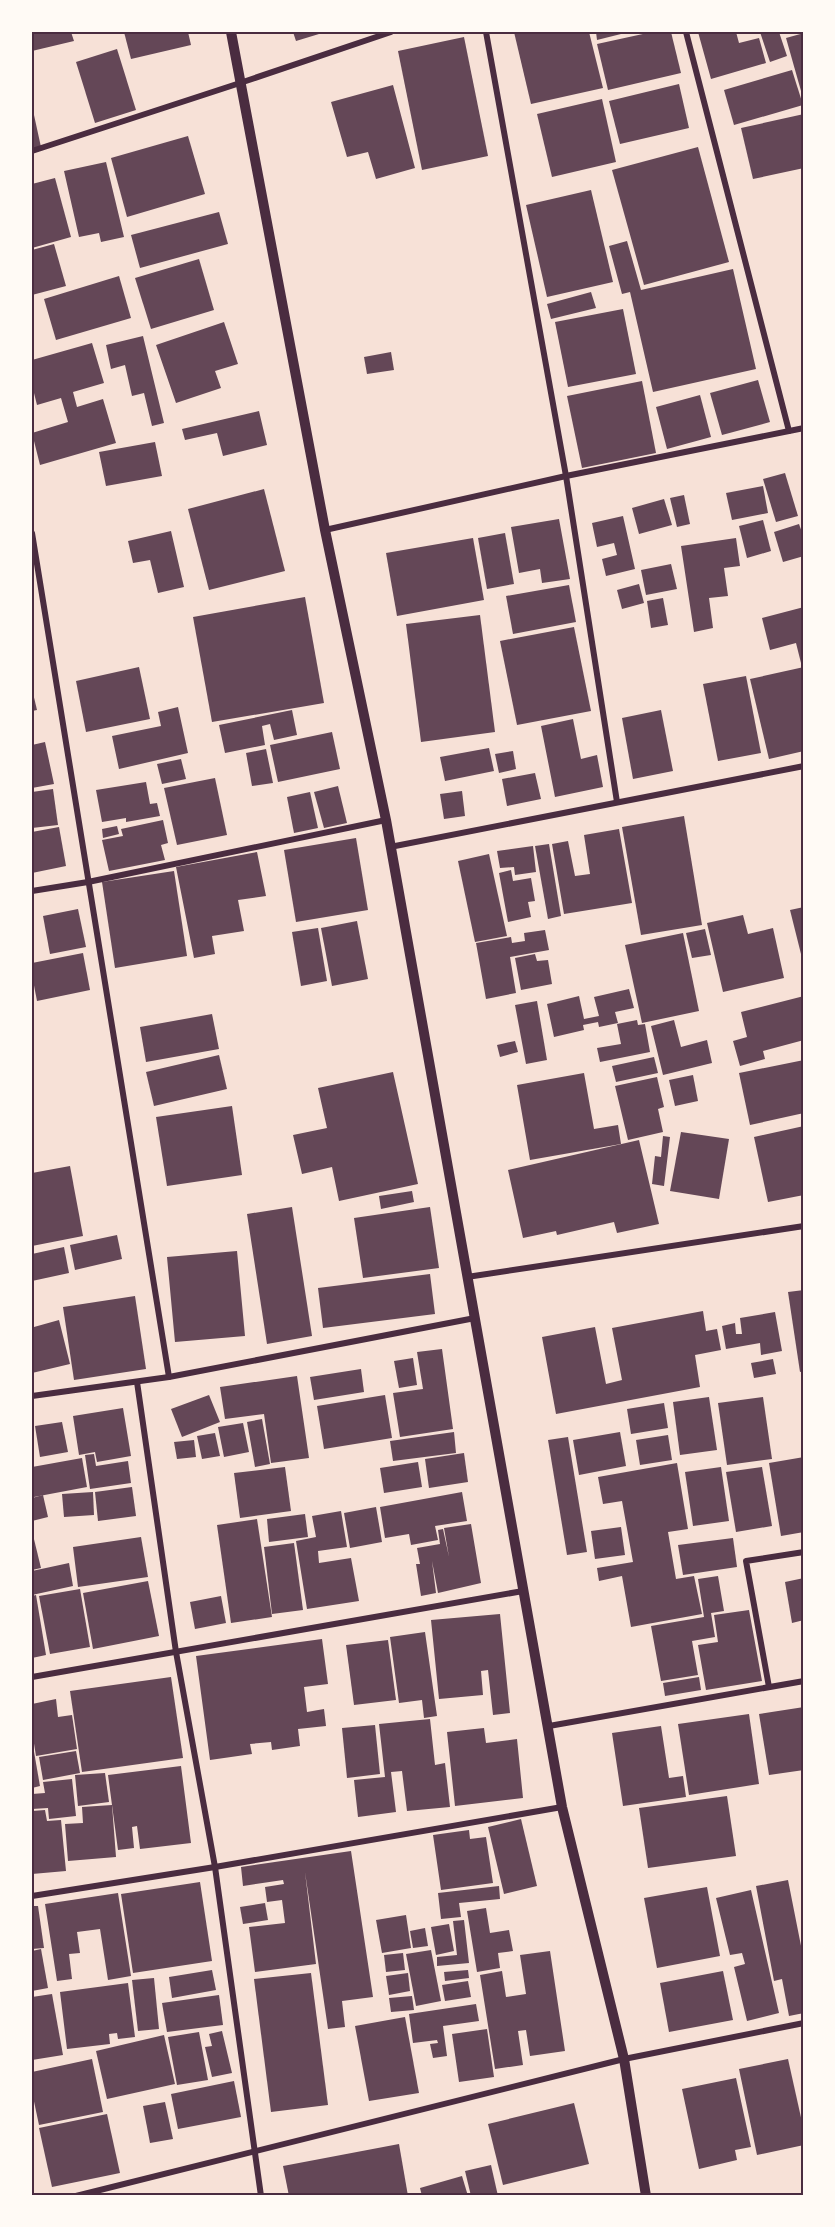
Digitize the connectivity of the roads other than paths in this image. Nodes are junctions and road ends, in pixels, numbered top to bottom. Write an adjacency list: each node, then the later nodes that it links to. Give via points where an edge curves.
1 (231, 32): 5 (street)
2 (391, 32): 5 (street)
3 (486, 32): 9 (street)
4 (686, 32): 8 (street)
5 (240, 83): 6 (street); 10 (street)
6 (32, 151)
7 (804, 428): 8 (street)
8 (789, 431): 9 (street)
9 (566, 476): 10 (street); 13 (street)
10 (325, 530): 14 (street)
11 (32, 533): 16 (street)
12 (804, 766): 13 (street)
13 (617, 802): 15 (street)
14 (386, 820): 15 (street); 16 (street)
15 (390, 847): 19 (street)
16 (88, 882): 17 (street); 21 (street)
17 (32, 891)
18 (804, 1226): 19 (street)
19 (467, 1277): 20 (street)
20 (475, 1318): 21 (street); 25 (street)
21 (169, 1377): 22 (street)
22 (137, 1382): 23 (street); 26 (street)
23 (32, 1396)
24 (804, 1552): 29 (street, via 746,1561)
25 (524, 1591): 26 (street); 30 (street)
26 (176, 1652): 27 (street); 32 (street)
27 (32, 1677)
28 (804, 1681): 29 (street)
29 (769, 1687): 30 (street)
30 (549, 1726): 31 (street)
31 (562, 1807): 32 (street); 35 (street)
32 (215, 1867): 33 (street); 36 (street)
33 (32, 1896)
34 (804, 2023): 35 (street)
35 (624, 2059): 36 (street); 39 (street)
36 (254, 2150): 37 (street); 38 (street)
37 (76, 2196)
38 (261, 2196)
39 (646, 2196)

